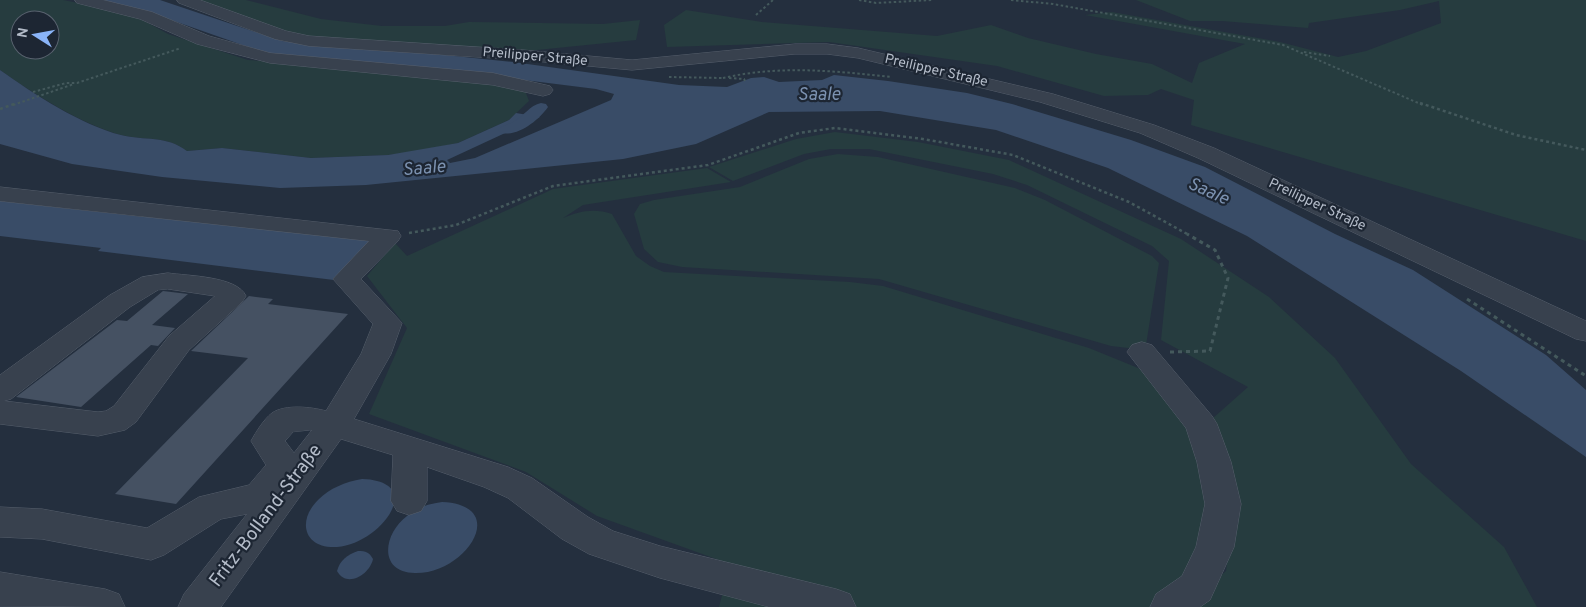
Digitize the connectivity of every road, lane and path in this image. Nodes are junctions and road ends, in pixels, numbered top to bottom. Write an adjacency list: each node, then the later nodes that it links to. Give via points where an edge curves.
1 (83, 0): 9 (street, via 146,15)
2 (185, 0): 8 (street, Preilipper Straße)
3 (772, 0): 7 (path)
4 (859, 0): 5 (path, via 876,3)
5 (932, 0)
6 (1011, 0): 10 (path, via 1129,17 1283,45)
7 (756, 15)
8 (238, 22): 9 (street); 12 (street, Preilipper Straße, via 309,42)
9 (199, 37): 16 (path); 17 (street, via 270,58 484,78)
10 (1298, 52): 11 (path); 20 (path, via 1436,110 1516,136)
11 (1330, 56)
12 (632, 65): 13 (path, via 636,70 670,77); 24 (street, Preilipper Straße, via 795,49 827,49 858,53 1046,98 1147,129 1206,153)
13 (723, 78): 14 (path, via 762,70); 15 (path)
14 (895, 78)
15 (745, 81)
16 (77, 83): 18 (path); 19 (path)
17 (544, 90)
18 (33, 92)
19 (0, 109)
20 (1586, 150)
21 (0, 194): 22 (street)
22 (389, 236): 25 (path, via 456,225 553,186 708,164 799,133 835,128 923,139 1013,155 1128,202 1215,250 1228,278 1210,352); 29 (street, Fritz-Bolland-Straße, via 346,279 388,324 376,354)
23 (1466, 298): 26 (path)
24 (1586, 332)
25 (1142, 352): 37 (street, via 1201,424 1223,504 1215,547 1196,588)
26 (1586, 376)
27 (0, 391): 28 (street, via 120,301 151,283 168,281 219,288 231,293 232,296 179,343 131,406 114,422 98,424)
28 (0, 412)
29 (334, 425): 30 (street); 32 (street, via 310,418 284,421 266,442 285,466 260,497 212,508 151,544 42,524); 35 (street, Fritz-Bolland-Straße)
30 (410, 448): 31 (street); 36 (street, via 520,488 575,528 602,543 660,562)
31 (409, 501)
32 (0, 522)
33 (0, 590): 34 (street)
34 (105, 607)
35 (198, 607)
36 (836, 607)
37 (1170, 607)

